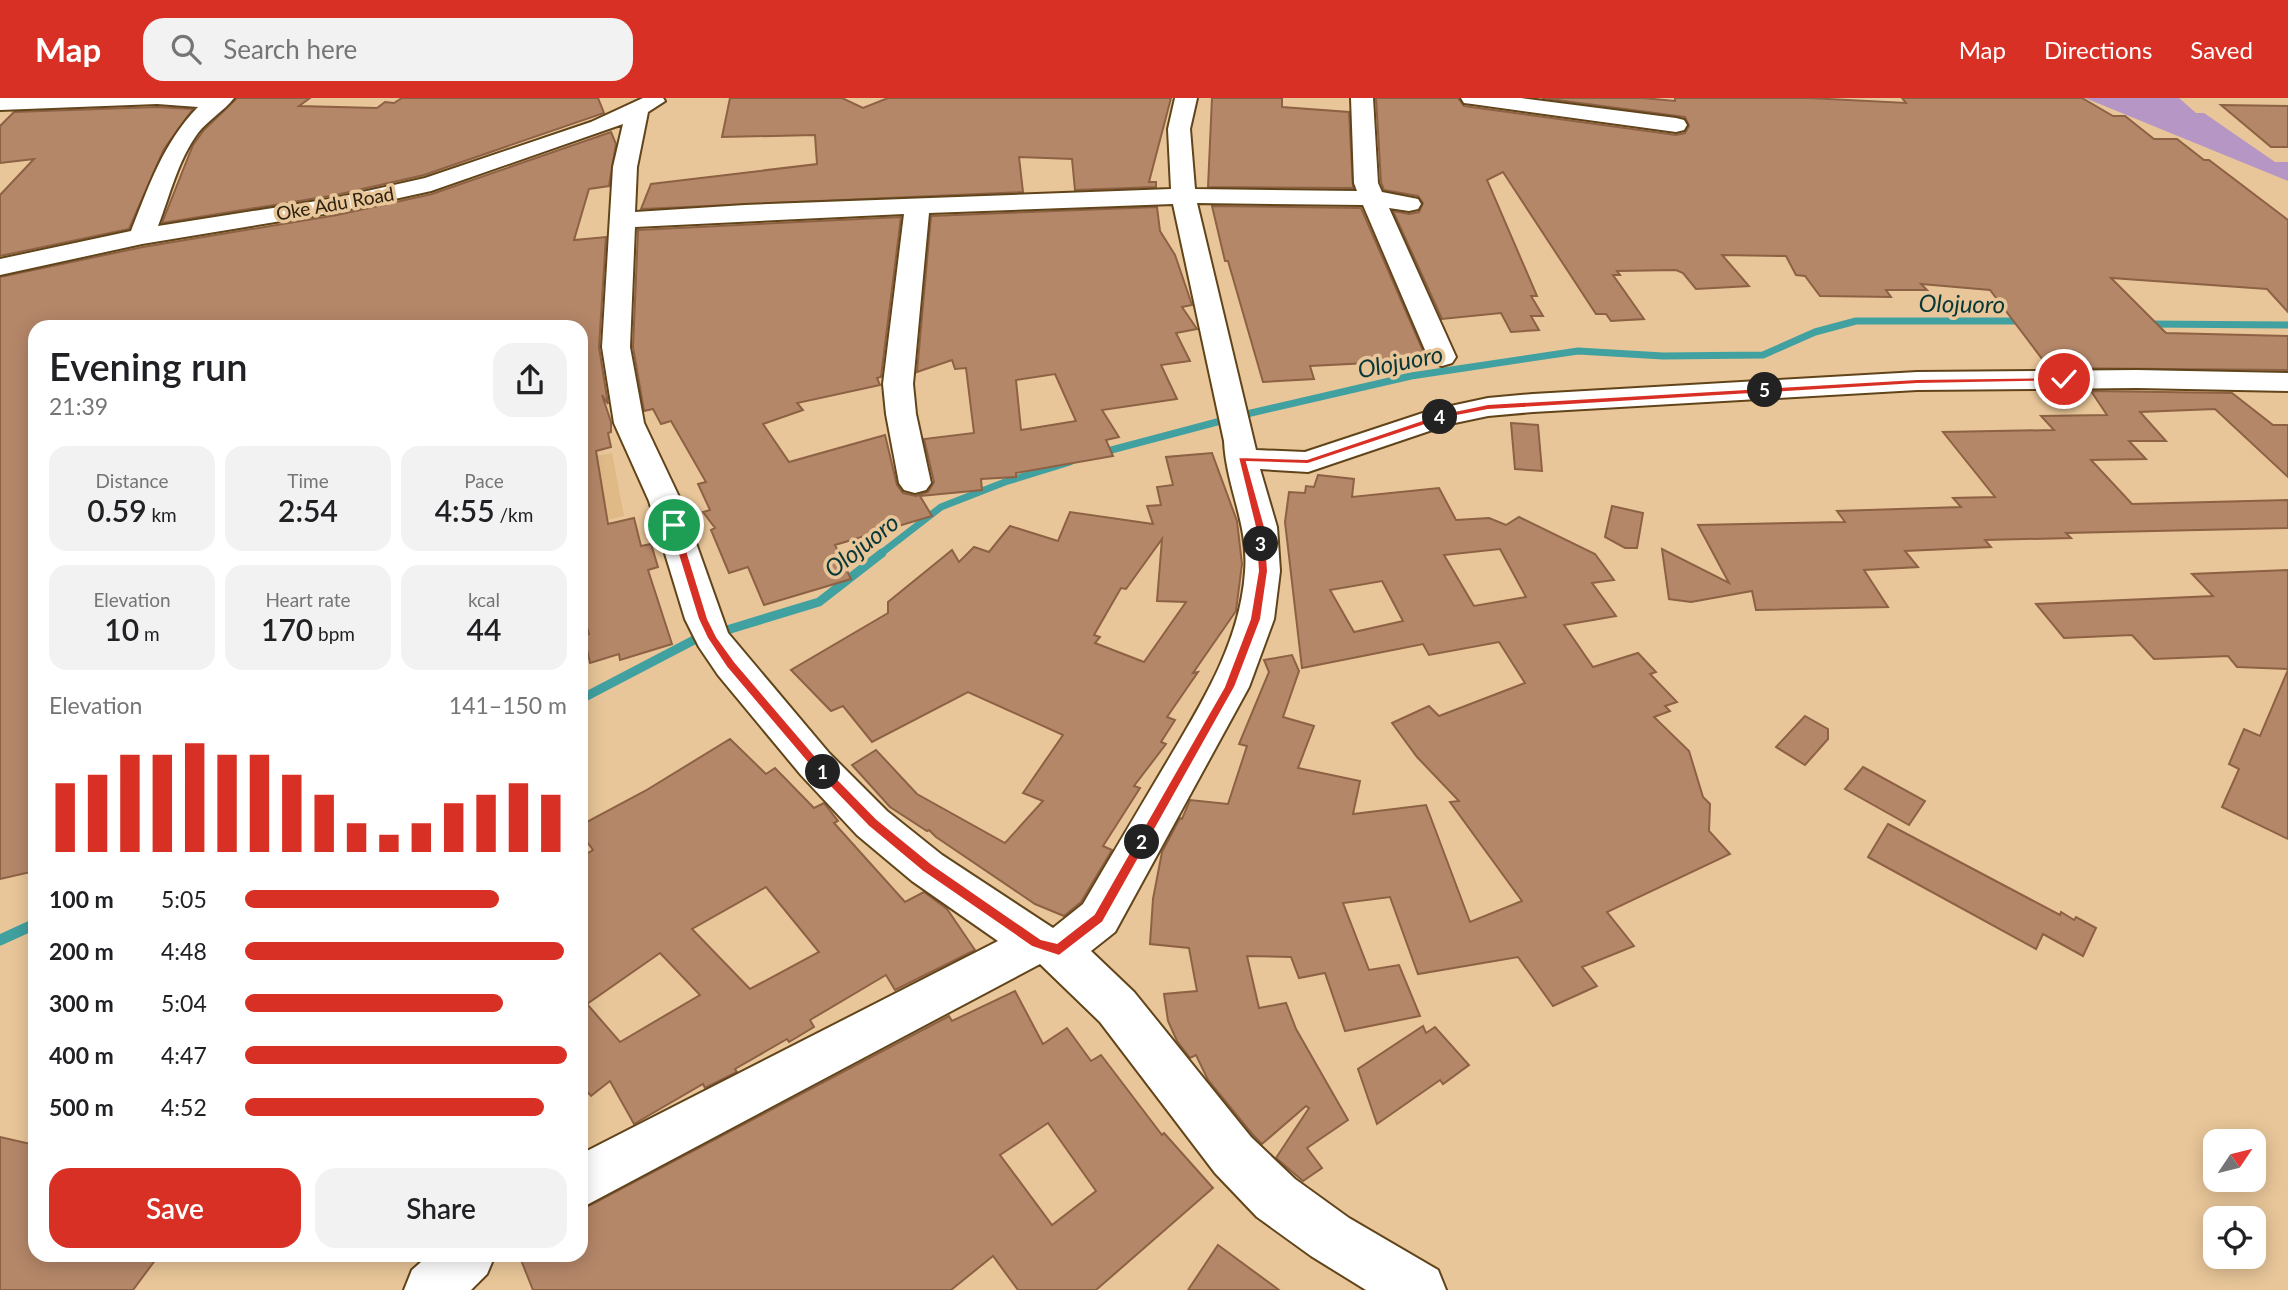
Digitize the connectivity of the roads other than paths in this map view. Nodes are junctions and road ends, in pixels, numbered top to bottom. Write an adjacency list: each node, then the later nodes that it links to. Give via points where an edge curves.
1 (1186, 98): 8 (street, via 1179,129)
2 (1362, 98): 9 (street, via 1366,183)
3 (1472, 98): 7 (street)
4 (220, 100): 5 (street); 13 (street, via 190,126 172,153)
5 (0, 104)
6 (648, 105): 12 (street, via 625,167); 13 (street, Oke Adu Road, via 588,131 431,184 336,205)
7 (1676, 125)
8 (1183, 196): 9 (street); 11 (street); 17 (street)
9 (1371, 198): 10 (street); 15 (street)
10 (1409, 204)
11 (917, 207): 12 (street); 18 (street, via 898,384)
12 (622, 220): 19 (street, via 616,348 629,423 666,501 703,619 722,652 815,764 872,823 927,868)
13 (142, 236): 14 (street, Oke Adu Road)
14 (0, 267)
15 (1442, 357)
16 (2288, 382): 17 (street, via 1917,381 1533,403 1443,416 1308,462)
17 (1237, 436): 19 (street, via 1260,527 1263,571 1256,619 1230,687 1099,918)
18 (915, 483)
19 (1048, 947): 20 (street); 23 (street, via 1117,1007 1233,1154 1276,1198)
20 (588, 1178)
21 (461, 1262): 22 (street)
22 (432, 1290)
23 (1418, 1290)

